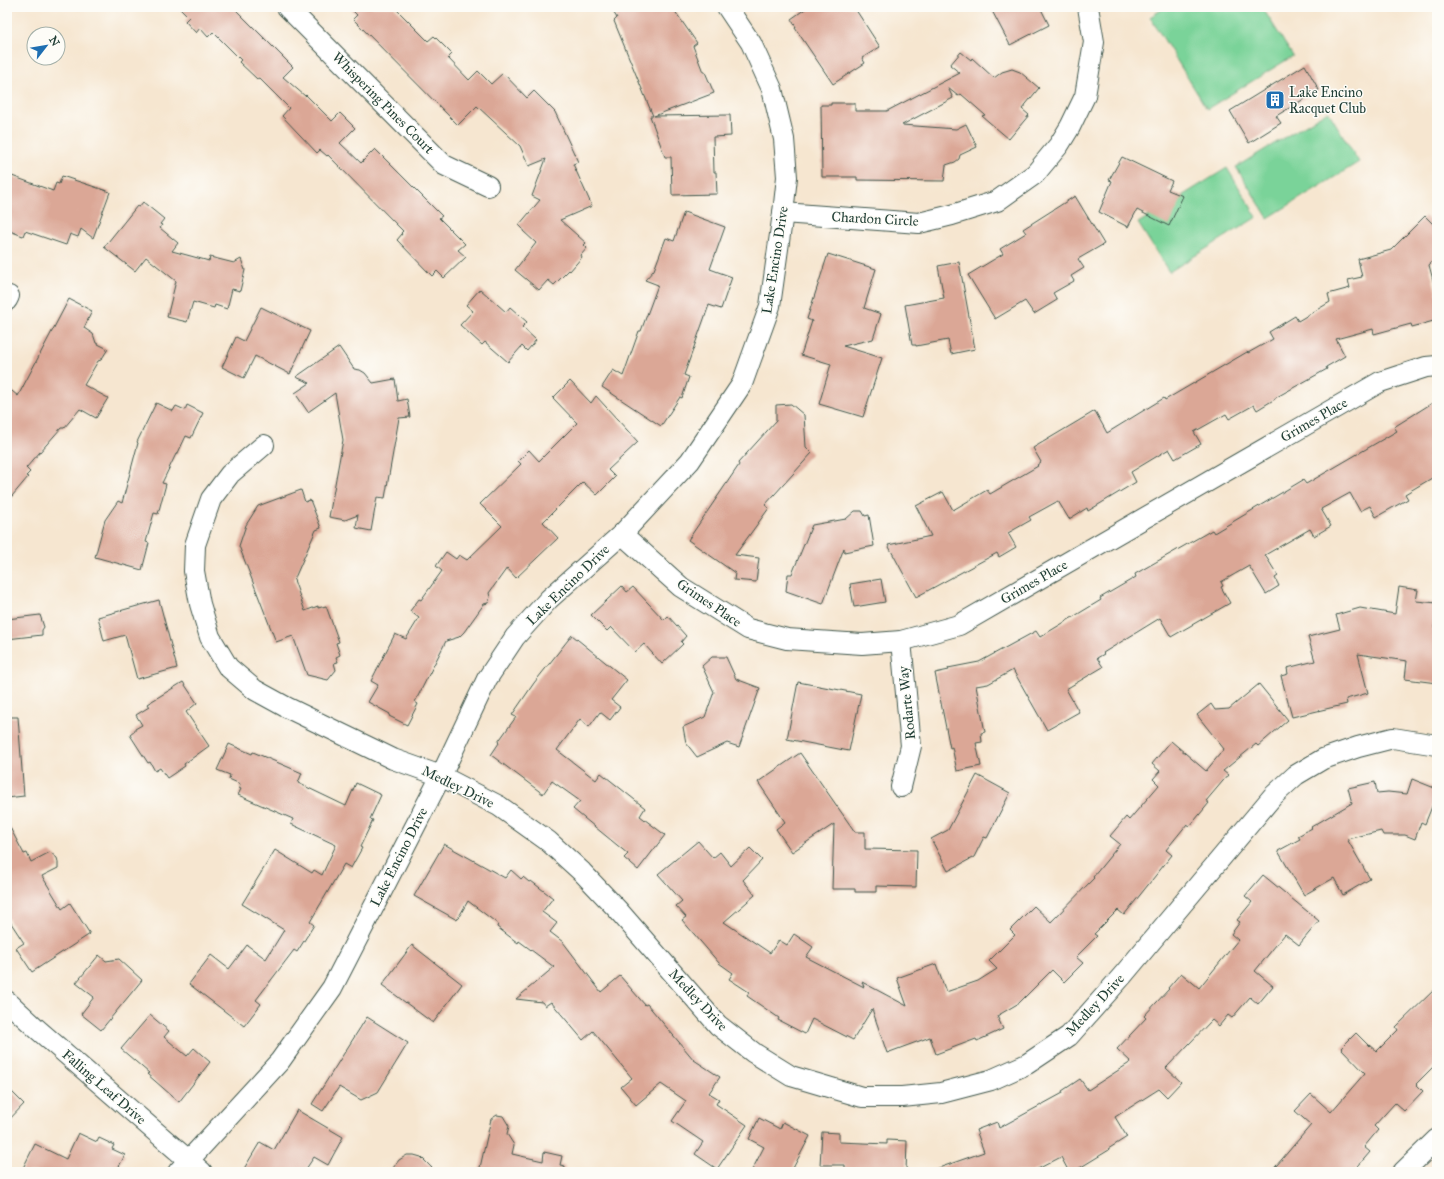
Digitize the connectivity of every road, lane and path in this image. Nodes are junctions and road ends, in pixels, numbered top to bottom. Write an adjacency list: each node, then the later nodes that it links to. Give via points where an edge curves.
1 (288, 7): 4 (street, Whispering Pines Court, via 444,165)
2 (727, 7): 5 (street, Lake Encino Drive, via 751,43 772,89 784,139 787,176)
3 (1088, 7): 5 (street, Chardon Circle, via 1094,42 1085,96 1059,145 1035,174 997,201 919,223)
4 (488, 186)
5 (783, 213): 8 (street, Lake Encino Drive, via 770,306 742,384 690,461)
6 (1437, 366): 9 (street, Grimes Place, via 1426,366 1380,382 959,625)
7 (264, 445): 11 (street, Medley Drive, via 230,474 210,499 195,545 194,572 210,637 228,667 255,690 393,759)
8 (622, 534): 9 (street, Grimes Place, via 681,587 748,629 787,639 823,642 862,644); 11 (street, Lake Encino Drive, via 549,599 515,637 487,679)
9 (901, 641): 12 (street, Rodarte Way, via 911,746)
10 (1437, 745): 11 (street, Medley Drive, via 1393,738 1323,759 1296,775 1273,796 1124,975 1069,1036 1027,1064 991,1080 941,1093 902,1096 862,1097 826,1088 791,1076 754,1053 718,1025 617,909 548,841 498,806)
11 (441, 776): 15 (street, Lake Encino Drive, via 332,988 280,1061)
12 (901, 787)
13 (7, 1001): 15 (street, Falling Leaf Drive)
14 (1437, 1139): 16 (street)
15 (190, 1168)
16 (1403, 1172)

